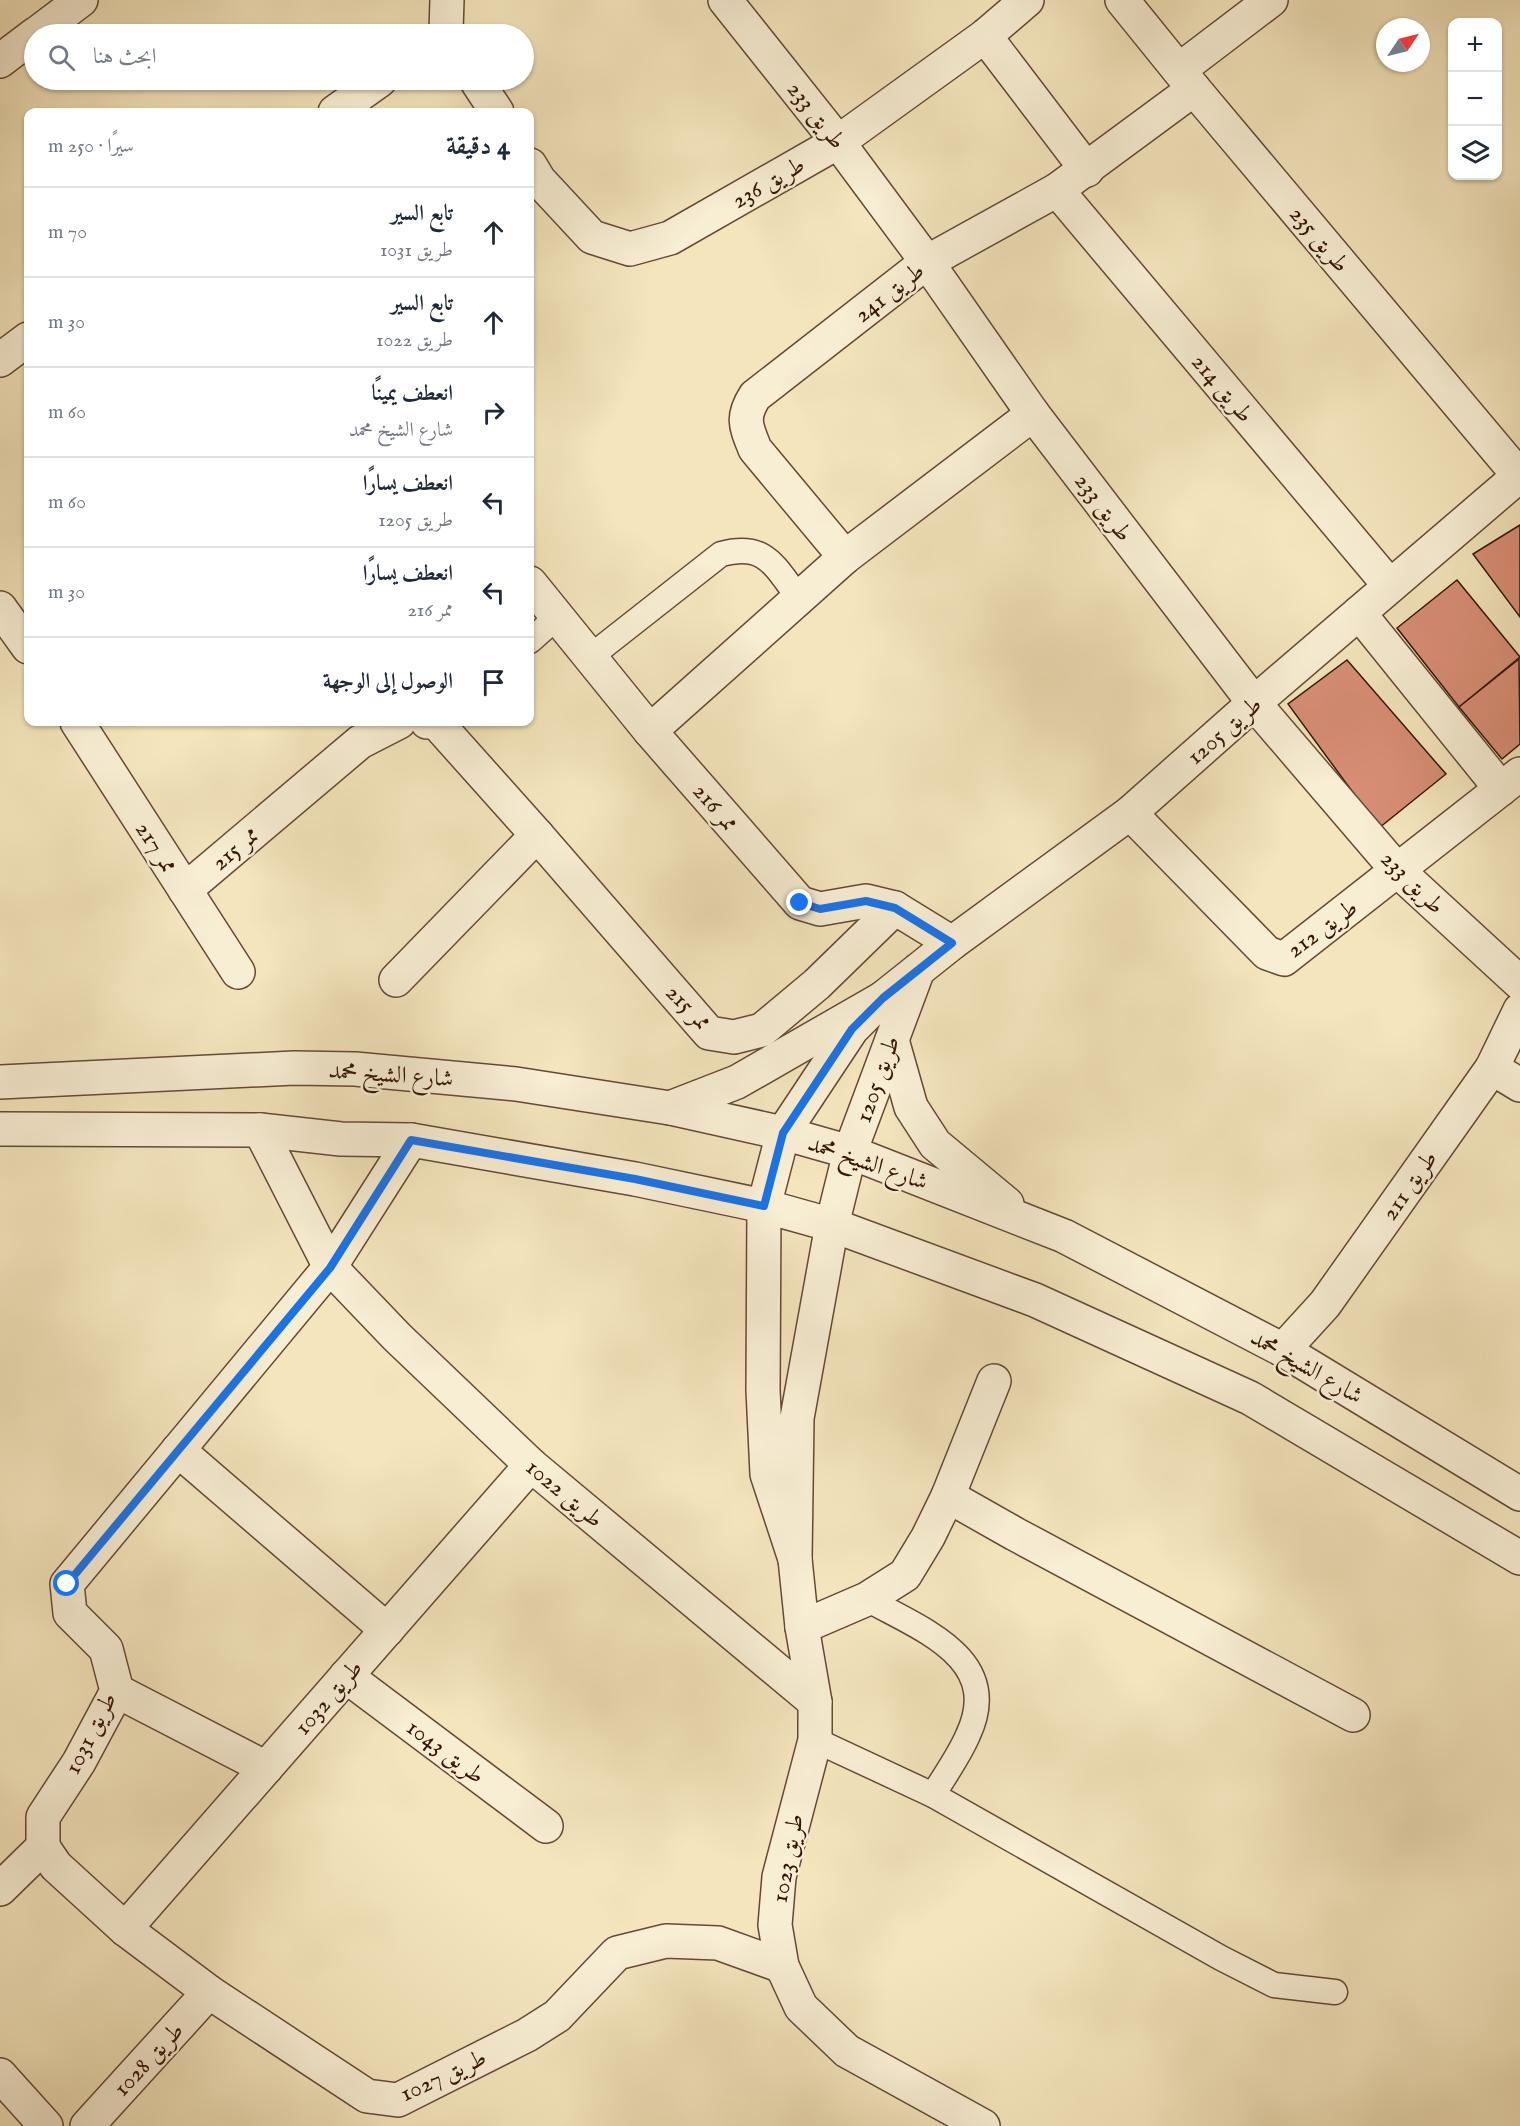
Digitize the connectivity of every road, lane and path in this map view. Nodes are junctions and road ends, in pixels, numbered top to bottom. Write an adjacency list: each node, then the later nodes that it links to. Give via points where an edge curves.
1 (81, 0): 6 (street)
2 (1027, 0): 7 (street, طريق 236)
3 (1122, 0): 10 (street, طريق 235)
4 (1271, 0): 10 (street, طريق 241)
5 (734, 3): 15 (street, طريق 233)
6 (49, 24)
7 (985, 36): 15 (street, طريق 236); 16 (street)
8 (24, 43): 9 (street)
9 (0, 61)
10 (1186, 80): 16 (street, طريق 241); 23 (street, طريق 235)
11 (366, 90): 13 (street)
12 (483, 90): 14 (street)
13 (341, 108)
14 (494, 108)
15 (838, 142): 17 (street, طريق 236, via 670,238 630,249 592,237); 19 (street, طريق 233)
16 (1087, 170): 18 (street, طريق 241)
17 (534, 178)
18 (1057, 190): 19 (street, طريق 241); 25 (street, طريق 214)
19 (927, 262): 22 (street, طريق 233); 24 (street, طريق 241, via 755,396 747,409 746,428 755,449)
20 (24, 342): 21 (street)
21 (0, 360)
22 (1033, 414): 24 (street); 34 (street, طريق 233)
23 (1520, 476): 25 (street, طريق 1205)
24 (845, 557): 27 (street)
25 (1390, 586): 29 (street, طريق 1205)
26 (534, 588): 30 (street, ممر 216)
27 (799, 598): 33 (lane, via 759,552 738,549 721,554); 38 (street)
28 (0, 608): 31 (street)
29 (1359, 613): 34 (street, طريق 1205); 39 (street, طريق 212)
30 (557, 617): 32 (lane); 33 (street, ممر 216)
31 (24, 637)
32 (534, 637)
33 (590, 657): 38 (street, ممر 216)
34 (1254, 703): 40 (street, طريق 1205); 42 (street, طريق 233)
35 (79, 726): 43 (street, ممر 217)
36 (391, 726): 43 (street, ممر 215, via 360,742)
37 (437, 726): 41 (street, ممر 215)
38 (650, 731): 44 (street, ممر 216, via 800,903 820,909 866,901)
39 (1510, 782): 42 (street, طريق 212)
40 (1130, 813): 42 (street, طريق 212, via 1267,953 1284,959); 45 (street, طريق 1205)
41 (537, 835): 44 (street, ممر 215, via 709,1034 734,1037 762,1030 817,984); 48 (street)
42 (1398, 870): 49 (street, طريق 233)
43 (185, 890): 47 (street, ممر 217)
44 (895, 908): 45 (street, ممر 216)
45 (952, 943): 46 (street, طريق 1205)
46 (918, 970): 50 (street, طريق 1205); 52 (street, طريق 1205)
47 (238, 972)
48 (396, 980)
49 (1520, 983)
50 (883, 998): 56 (street, via 737,1082); 59 (street, طريق 1205, via 852,1029)
51 (1520, 1010): 53 (street, طريق 211)
52 (892, 1040): 61 (street, طريق 1205); 63 (street, via 910,1107 935,1144)
53 (1492, 1068): 55 (street); 66 (street, طريق 211, via 1325,1304)
54 (0, 1082): 56 (street, شارع الشيخ محمد, via 294,1068 355,1069 516,1084)
55 (1520, 1085)
56 (670, 1108): 59 (street, شارع الشيخ محمد)
57 (0, 1129): 58 (street)
58 (260, 1130): 60 (street, via 341,1139); 65 (street, طريق 1022)
59 (783, 1133): 61 (street, شارع الشيخ محمد); 62 (street, طريق 1205)
60 (411, 1140): 62 (street); 65 (street)
61 (850, 1152): 63 (street, شارع الشيخ محمد); 64 (street, طريق 1205)
62 (764, 1206): 64 (street); 73 (street, طريق 1205, via 763,1390 767,1474)
63 (1029, 1222): 66 (street, شارع الشيخ محمد, via 1064,1236)
64 (832, 1225): 72 (street, via 1035,1300 1250,1398); 73 (street, طريق 1205, via 797,1418)
65 (330, 1268): 68 (street, طريق 1031); 69 (street, طريق 1022)
66 (1283, 1350): 70 (street, شارع الشيخ محمد)
67 (994, 1381): 71 (street)
68 (178, 1450): 76 (street); 78 (street, طريق 1031, via 67,1584 70,1613 106,1649)
69 (531, 1465): 76 (street, طريق 1032); 79 (street, طريق 1022)
70 (1520, 1494)
71 (948, 1496): 74 (street, via 905,1575); 80 (street)
72 (1520, 1558)
73 (795, 1560): 75 (street)
74 (867, 1599): 75 (street); 83 (lane, via 928,1633 963,1659 976,1684 978,1707 969,1735)
75 (802, 1627): 79 (street)
76 (387, 1630): 77 (street, طريق 1032)
77 (346, 1676): 82 (street, طريق 1032); 84 (street, طريق 1043)
78 (117, 1691): 82 (street); 85 (street, طريق 1031, via 79,1762 43,1817)
79 (815, 1702): 81 (street, طريق 1023)
80 (1353, 1715)
81 (815, 1740): 83 (lane); 88 (street, طريق 1023, via 779,1877 775,1925)
82 (266, 1768): 87 (street, طريق 1032)
83 (933, 1795): 90 (lane, via 1274,1985)
84 (546, 1826)
85 (43, 1847): 86 (street); 87 (street, طريق 1027, via 56,1866)
86 (0, 1888)
87 (125, 1929): 89 (street, طريق 1027)
88 (782, 1966): 89 (street, طريق 1027, via 718,1943 666,1941 617,1953 557,2016 398,2100 367,2096); 94 (street, طريق 1023, via 801,2007 847,2051)
89 (209, 1992): 93 (street, طريق 1028)
90 (1335, 1992)
91 (0, 2075): 92 (street)
92 (46, 2126)
93 (87, 2126)
94 (983, 2126)

